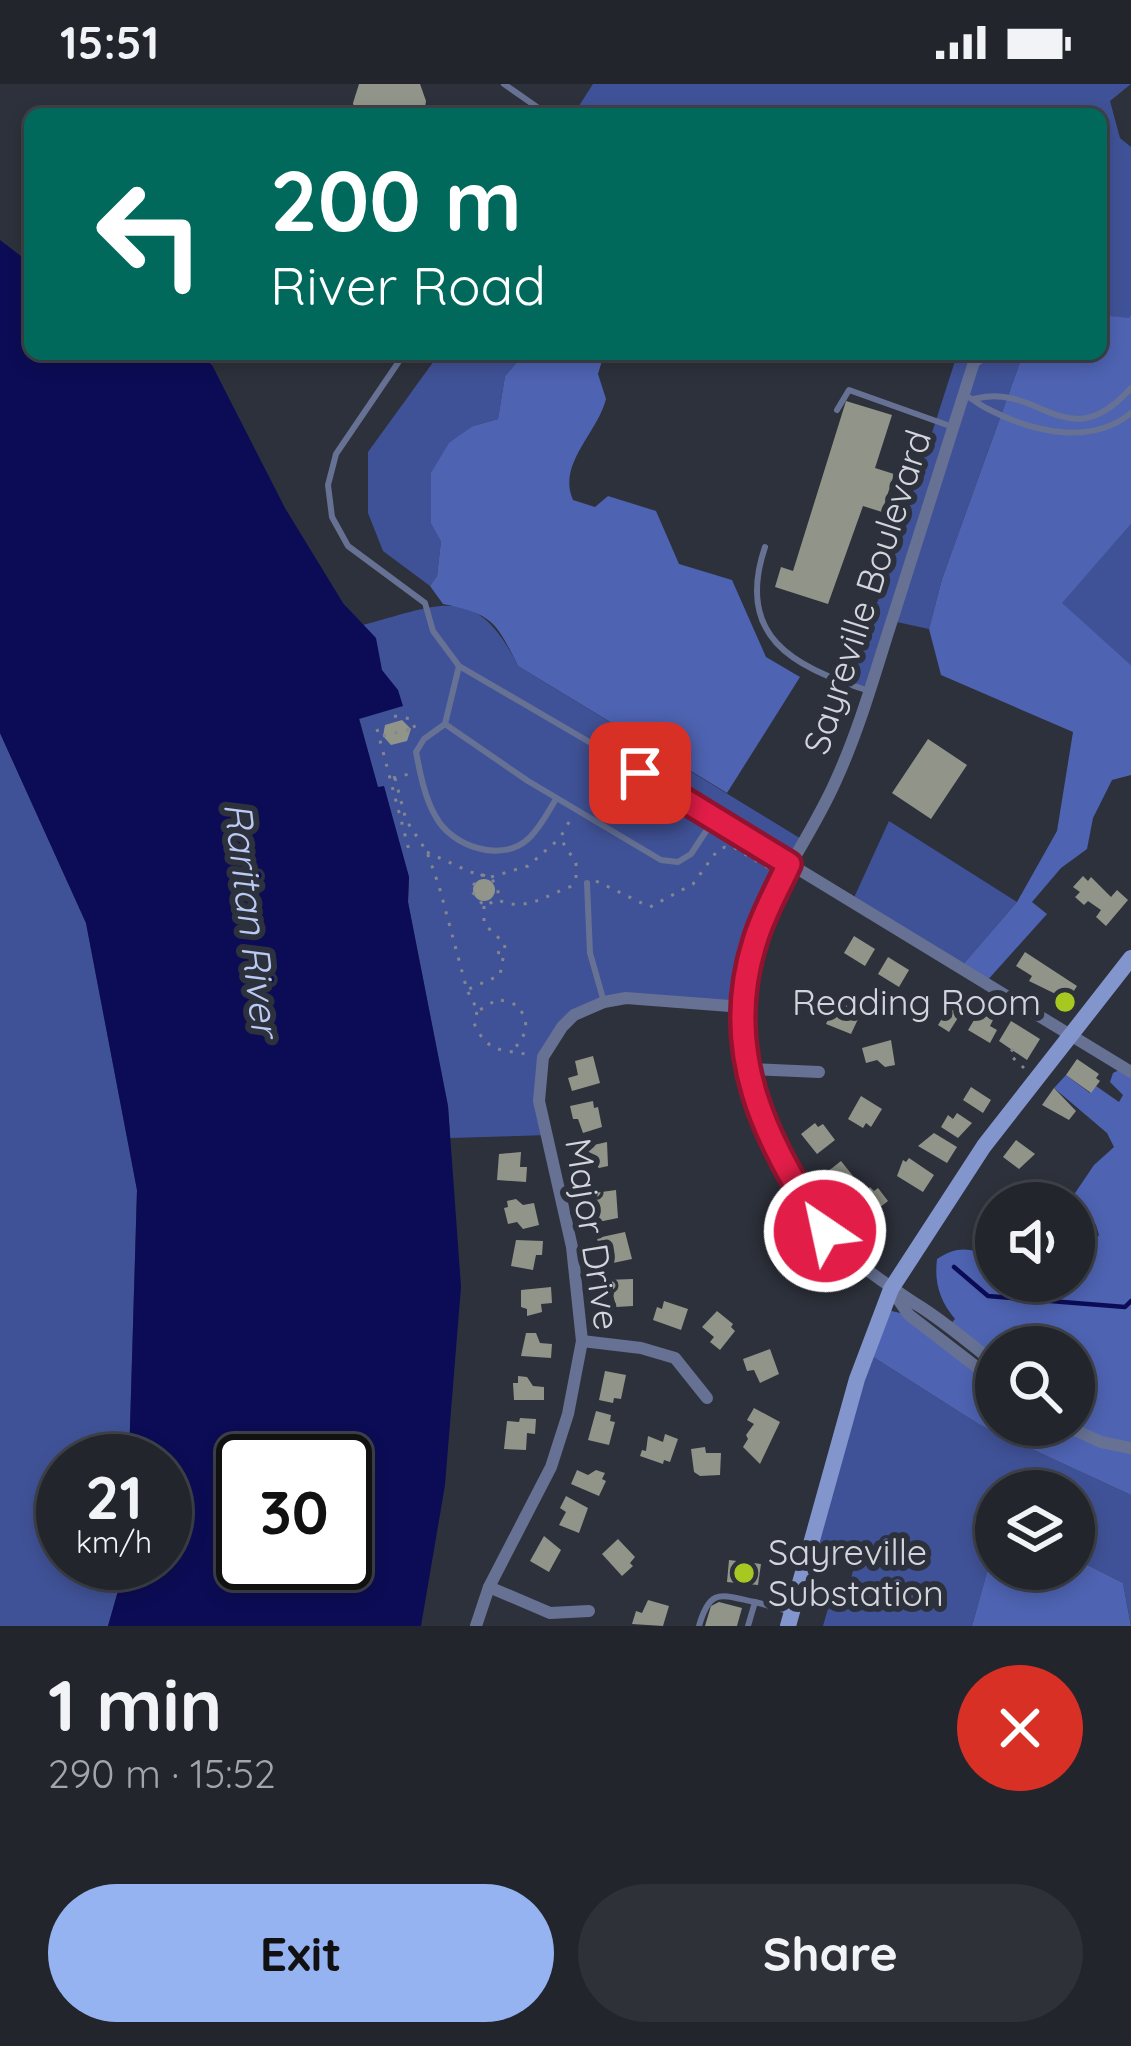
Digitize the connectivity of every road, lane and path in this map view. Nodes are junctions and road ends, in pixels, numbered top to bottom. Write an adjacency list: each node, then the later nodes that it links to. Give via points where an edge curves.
1 (504, 84): 2 (lane)
2 (538, 108)
3 (400, 360): 13 (lane, via 336,454 328,485 332,518 348,546 425,604)
4 (976, 360): 6 (street, Sayreville Boulevard)
5 (1131, 388): 9 (lane)
6 (969, 397): 9 (lane, via 991,394); 10 (street, Sayreville Boulevard); 11 (lane, via 1055,432)
7 (836, 410): 10 (lane, via 849,390)
8 (1131, 413): 11 (lane)
9 (1090, 420): 11 (lane)
10 (953, 428): 14 (street, Sayreville Boulevard)
11 (1089, 433)
12 (764, 547): 14 (lane, via 754,597 781,650)
13 (459, 666): 16 (lane); 21 (lane)
14 (870, 691): 30 (street, Sayreville Boulevard, via 836,781)
15 (394, 716): 19 (path, via 411,718)
16 (445, 724): 22 (lane, via 417,748); 24 (lane)
17 (377, 729): 20 (path)
18 (411, 729): 20 (path)
19 (417, 736)
20 (380, 737): 23 (path)
21 (603, 750): 25 (street)
22 (420, 771): 23 (path); 24 (lane, via 441,826 492,852 525,843)
23 (393, 778): 28 (path); 29 (path)
24 (557, 798): 25 (lane, via 661,860 691,854)
25 (715, 819): 30 (street)
26 (569, 822): 27 (path)
27 (560, 838): 33 (path, via 528,866); 35 (path, via 576,862)
28 (427, 852): 32 (path); 41 (path)
29 (410, 854)
30 (789, 864): 43 (street, Sayreville Boulevard, via 755,939); 45 (street)
31 (772, 870): 34 (path, via 725,847 694,884 650,907)
32 (485, 873): 33 (path); 37 (path, via 470,889)
33 (491, 877): 36 (path)
34 (587, 883): 35 (path); 42 (lane, via 590,953)
35 (576, 885): 36 (path, via 519,907)
36 (498, 900): 37 (path)
37 (484, 906): 39 (path, via 484,924)
38 (492, 952): 39 (path)
39 (504, 953): 41 (path, via 500,975)
40 (1130, 962): 45 (main road)
41 (467, 990): 44 (path)
42 (604, 1002): 43 (street); 54 (street, Major Drive, via 562,1027 538,1078)
43 (743, 1007): 49 (street, Sayreville Boulevard)
44 (478, 1011): 46 (path, via 474,1023 484,1042 502,1053); 46 (path, via 498,999 517,1005 527,1025)
45 (1068, 1034): 51 (street); 52 (main road)
46 (514, 1049): 48 (path)
47 (1013, 1049): 52 (path, via 1009,1054)
48 (530, 1055)
49 (748, 1069): 50 (street); 53 (street, Sayreville Boulevard, via 784,1170 825,1231)
50 (819, 1072)
51 (1131, 1072)
52 (1034, 1077): 53 (main road)
53 (891, 1289): 55 (street); 56 (street, via 909,1315); 63 (main road)
54 (582, 1341): 57 (street, via 675,1358); 60 (street, Major Drive, via 551,1467)
55 (975, 1348)
56 (975, 1366)
57 (706, 1398)
58 (1095, 1439): 59 (street)
59 (1131, 1448)
60 (489, 1587): 62 (street, via 550,1613); 64 (street, Major Drive)
61 (755, 1602): 63 (lane); 65 (lane, via 712,1598); 66 (lane)
62 (589, 1611)
63 (789, 1619)
64 (476, 1626)
65 (699, 1626)
66 (748, 1626)

